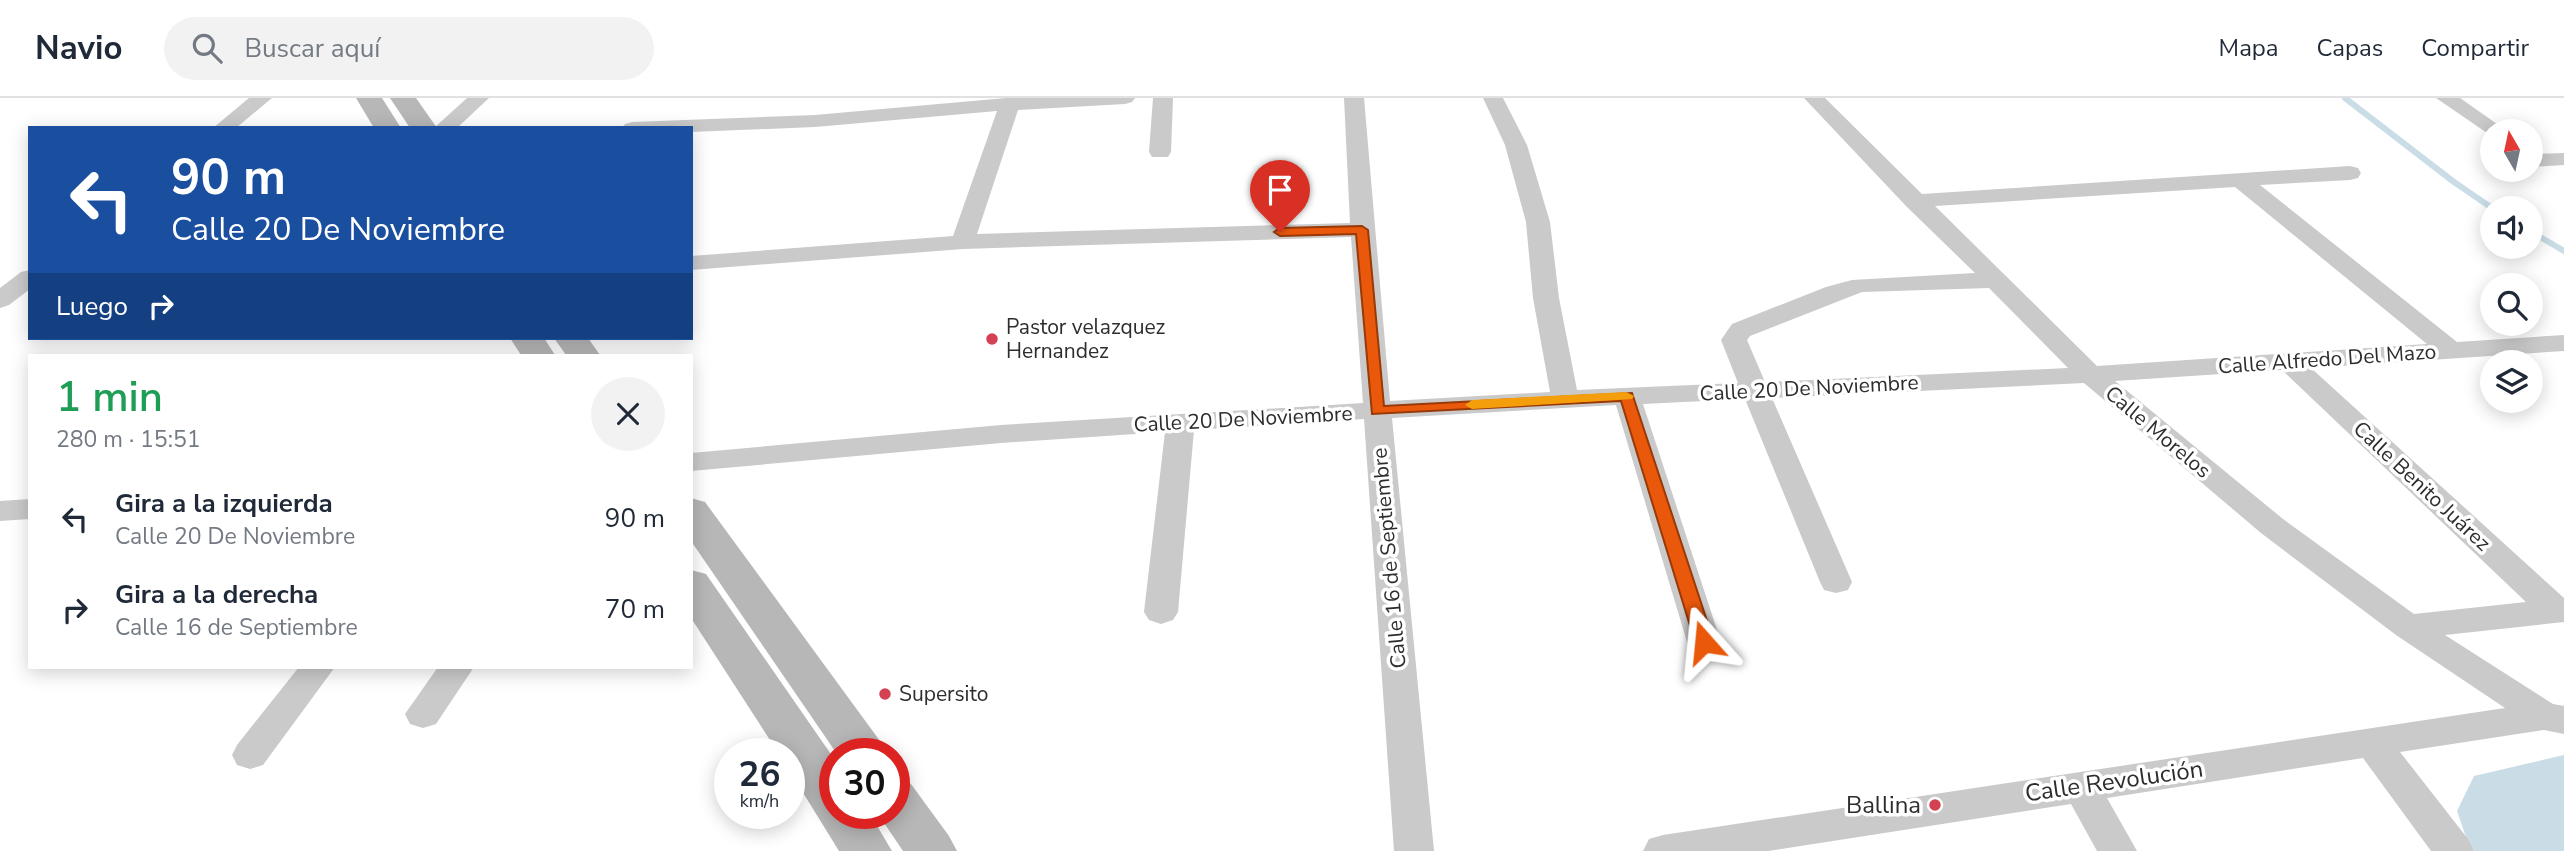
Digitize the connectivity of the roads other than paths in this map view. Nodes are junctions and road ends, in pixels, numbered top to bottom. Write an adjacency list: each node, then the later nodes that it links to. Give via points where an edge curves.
1 (262, 98): 13 (street)
2 (369, 98): 14 (main road)
3 (403, 98): 15 (main road)
4 (479, 98): 16 (street)
5 (1125, 98): 11 (street)
6 (1163, 98): 18 (street)
7 (1354, 98): 22 (street, Calle 16 de Septiembre)
8 (1493, 98): 35 (street, via 1516,145 1538,222 1546,298)
9 (1814, 98): 21 (street, Calle Morelos)
10 (2446, 98): 12 (street)
11 (1010, 103): 17 (street, via 814,121); 23 (street)
12 (2480, 120)
13 (226, 126)
14 (387, 126)
15 (423, 126)
16 (446, 126)
17 (684, 126)
18 (1160, 152)
19 (2350, 173): 20 (street)
20 (2240, 180): 21 (street); 30 (street)
21 (1914, 201): 26 (street, Calle Morelos)
22 (1362, 230): 23 (street); 36 (street, Calle 16 de Septiembre)
23 (963, 242): 24 (street)
24 (693, 263)
25 (28, 279): 27 (street)
26 (1994, 280): 32 (street, Calle Morelos); 33 (street, via 1861,285 1741,330 1734,340)
27 (0, 302): 28 (street)
28 (28, 302)
29 (2564, 343): 30 (street, Calle Alfredo Del Mazo)
30 (2450, 350): 31 (street, Calle Alfredo Del Mazo)
31 (2288, 361): 32 (street, Calle Alfredo Del Mazo); 44 (street, Calle Benito Juárez)
32 (2090, 375): 33 (street, Calle 20 De Noviembre); 46 (street, Calle Morelos, via 2272,526)
33 (1756, 390): 34 (street, Calle 20 De Noviembre); 42 (street)
34 (1626, 396): 35 (street, Calle 20 De Noviembre); 47 (street)
35 (1565, 399): 36 (street, Calle 20 De Noviembre)
36 (1377, 411): 37 (street, Calle 20 De Noviembre); 63 (street, Calle 16 de Septiembre)
37 (1180, 422): 38 (street, Calle 20 De Noviembre); 45 (street)
38 (693, 462)
39 (28, 509): 40 (street)
40 (0, 511)
41 (693, 514): 48 (main road)
42 (1836, 582)
43 (693, 587): 51 (main road)
44 (2560, 610): 46 (street)
45 (1161, 612)
46 (2408, 628): 53 (street, Calle Morelos)
47 (1704, 642)
48 (790, 649): 51 (main road); 54 (main road)
49 (316, 669): 56 (street)
50 (456, 669): 52 (street)
51 (748, 669): 57 (main road)
52 (423, 714)
53 (2554, 718): 55 (street, Calle Revolución)
54 (852, 738)
55 (2373, 744): 58 (street, Calle Revolución); 66 (street)
56 (250, 755)
57 (819, 776)
58 (2080, 786): 64 (street, Calle Revolución); 65 (street)
59 (910, 821): 62 (main road)
60 (852, 829): 61 (main road)
61 (866, 851)
62 (931, 851)
63 (1414, 851)
64 (1663, 851)
65 (2117, 851)
66 (2454, 851)

